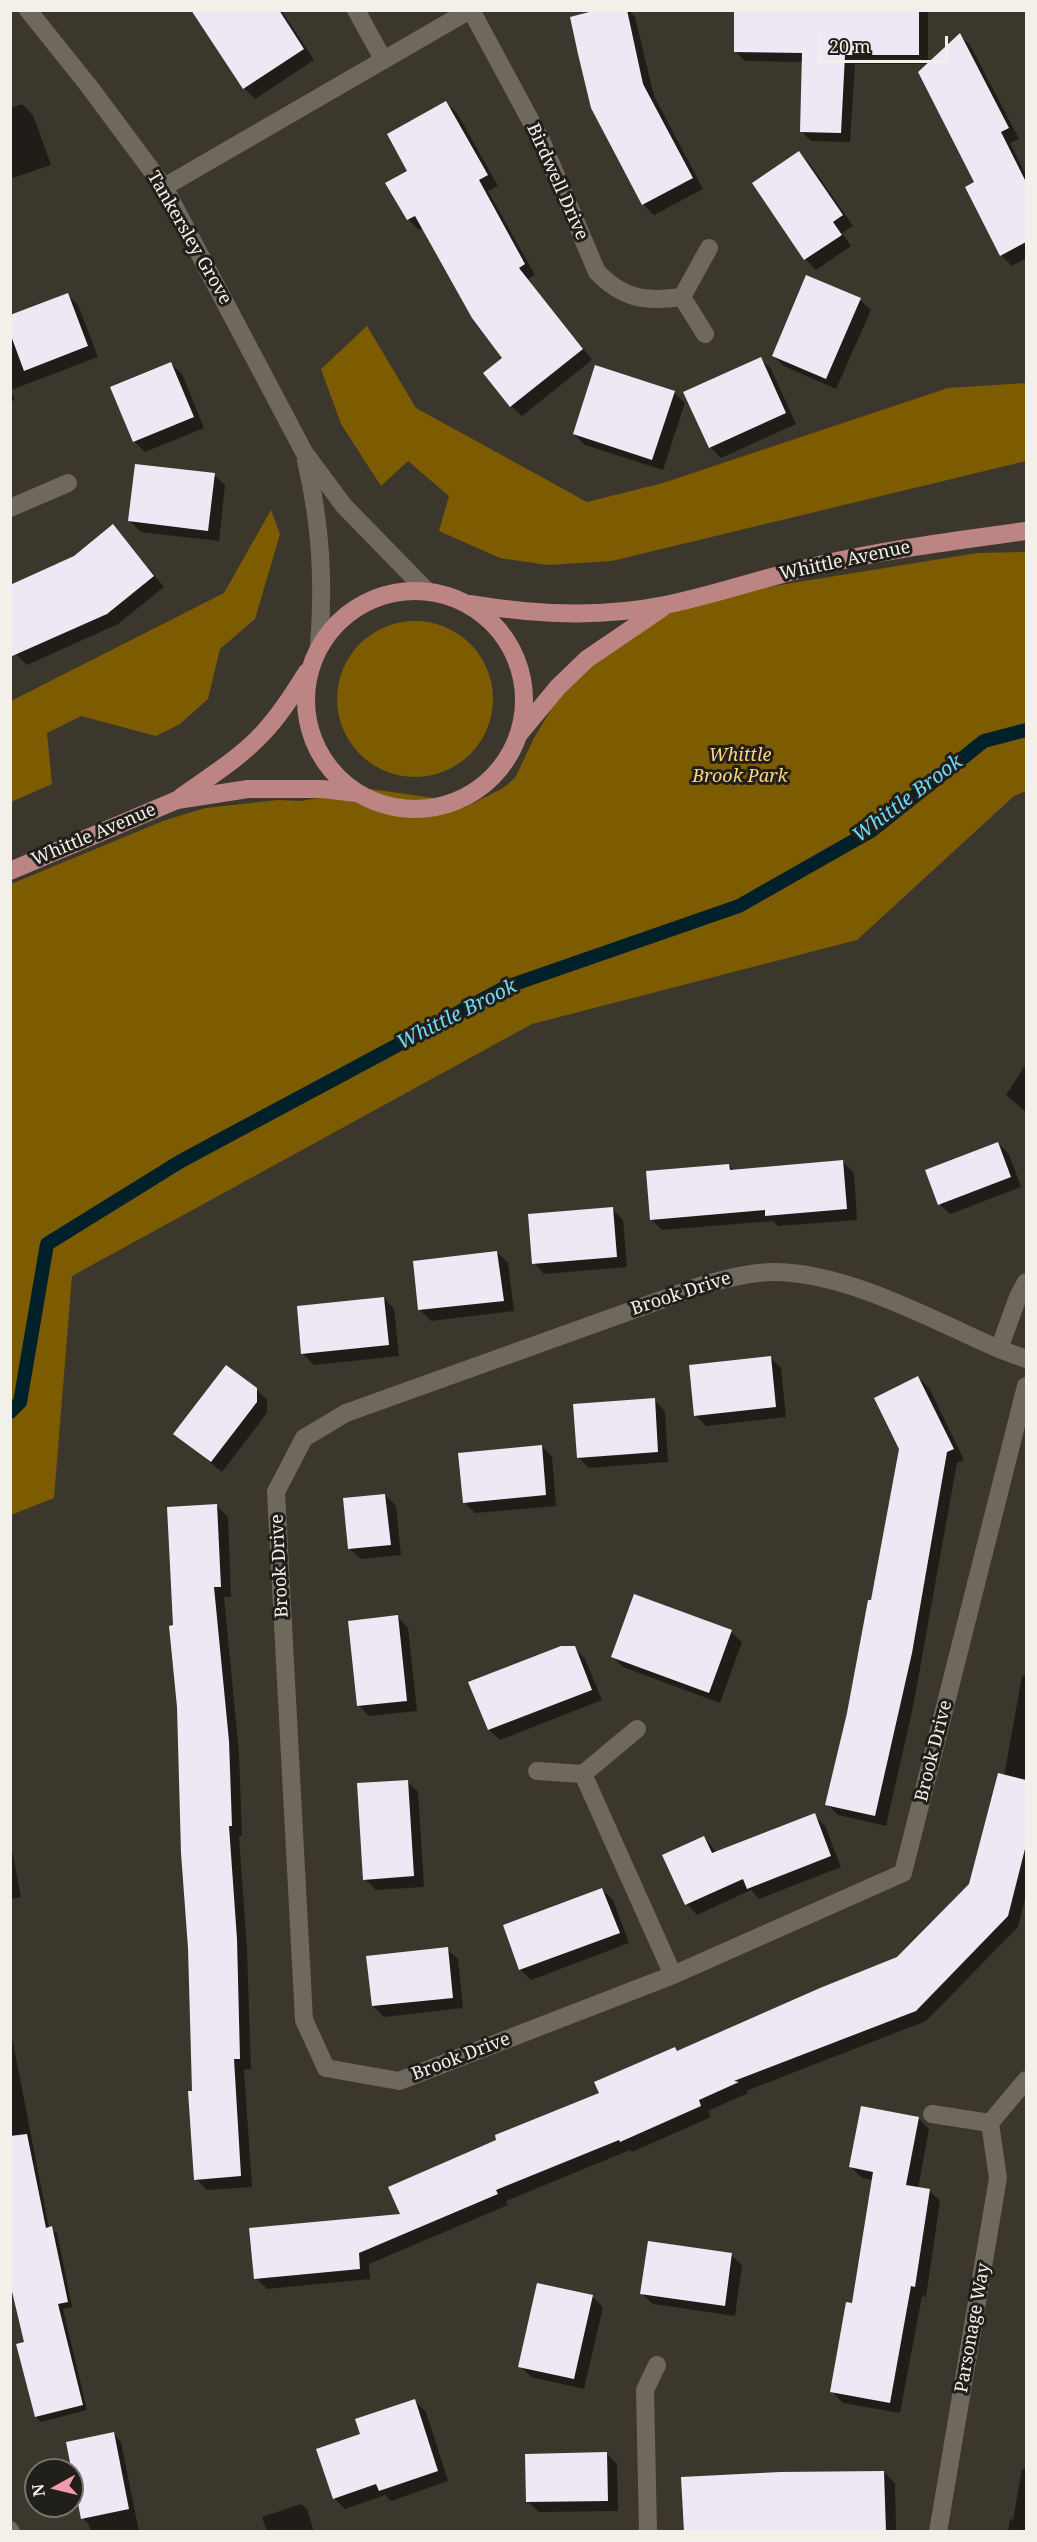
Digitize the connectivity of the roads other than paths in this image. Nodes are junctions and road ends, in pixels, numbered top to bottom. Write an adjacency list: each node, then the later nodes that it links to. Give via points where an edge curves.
1 (28, 10): 5 (street, Tankersley Grove)
2 (356, 10): 4 (street)
3 (471, 10): 4 (street, Birdwell Drive); 7 (street, Birdwell Drive, via 541,140 597,272 612,288 634,297)
4 (383, 59): 5 (street, Birdwell Drive)
5 (164, 188): 9 (street, Tankersley Grove)
6 (709, 248): 7 (street)
7 (682, 297): 8 (street)
8 (705, 334)
9 (304, 452): 13 (street, Tankersley Grove, via 344,506); 16 (street, Tankersley Grove, via 320,529)
10 (68, 483): 11 (street)
11 (10, 508)
12 (1026, 531): 15 (main road, Whittle Avenue, via 903,548 810,567)
13 (427, 591): 14 (main road); 16 (main road, via 394,593 364,603 339,621)
14 (465, 603): 15 (main road, Whittle Avenue, via 562,615); 18 (main road, via 490,621 509,646 520,675 523,705)
15 (666, 605): 18 (main road, Whittle Avenue, via 587,659)
16 (319, 646): 17 (main road)
17 (310, 668): 19 (main road, via 305,703 312,738 330,769); 20 (main road, Whittle Avenue, via 262,734 237,758)
18 (518, 735): 19 (main road, via 506,761 487,782 464,798 437,807 410,809 382,805)
19 (357, 793): 20 (main road, Whittle Avenue, via 310,788 248,789)
20 (177, 800): 21 (main road, Whittle Avenue)
21 (10, 871)
22 (1026, 1282): 23 (street)
23 (999, 1348): 24 (street); 29 (street, Brook Drive, via 855,1286 776,1272 737,1275 346,1413 304,1438 276,1492 304,2020 326,2068 399,2081)
24 (1026, 1359)
25 (1026, 1386): 29 (street, Brook Drive, via 903,1873)
26 (637, 1729): 28 (street)
27 (537, 1771): 28 (street)
28 (583, 1774): 29 (street)
29 (673, 1976)
30 (1026, 2080): 32 (street)
31 (932, 2114): 32 (street)
32 (990, 2123): 35 (street, Parsonage Way, via 998,2178)
33 (657, 2365): 34 (street, via 645,2390)
34 (648, 2532)
35 (938, 2532)

